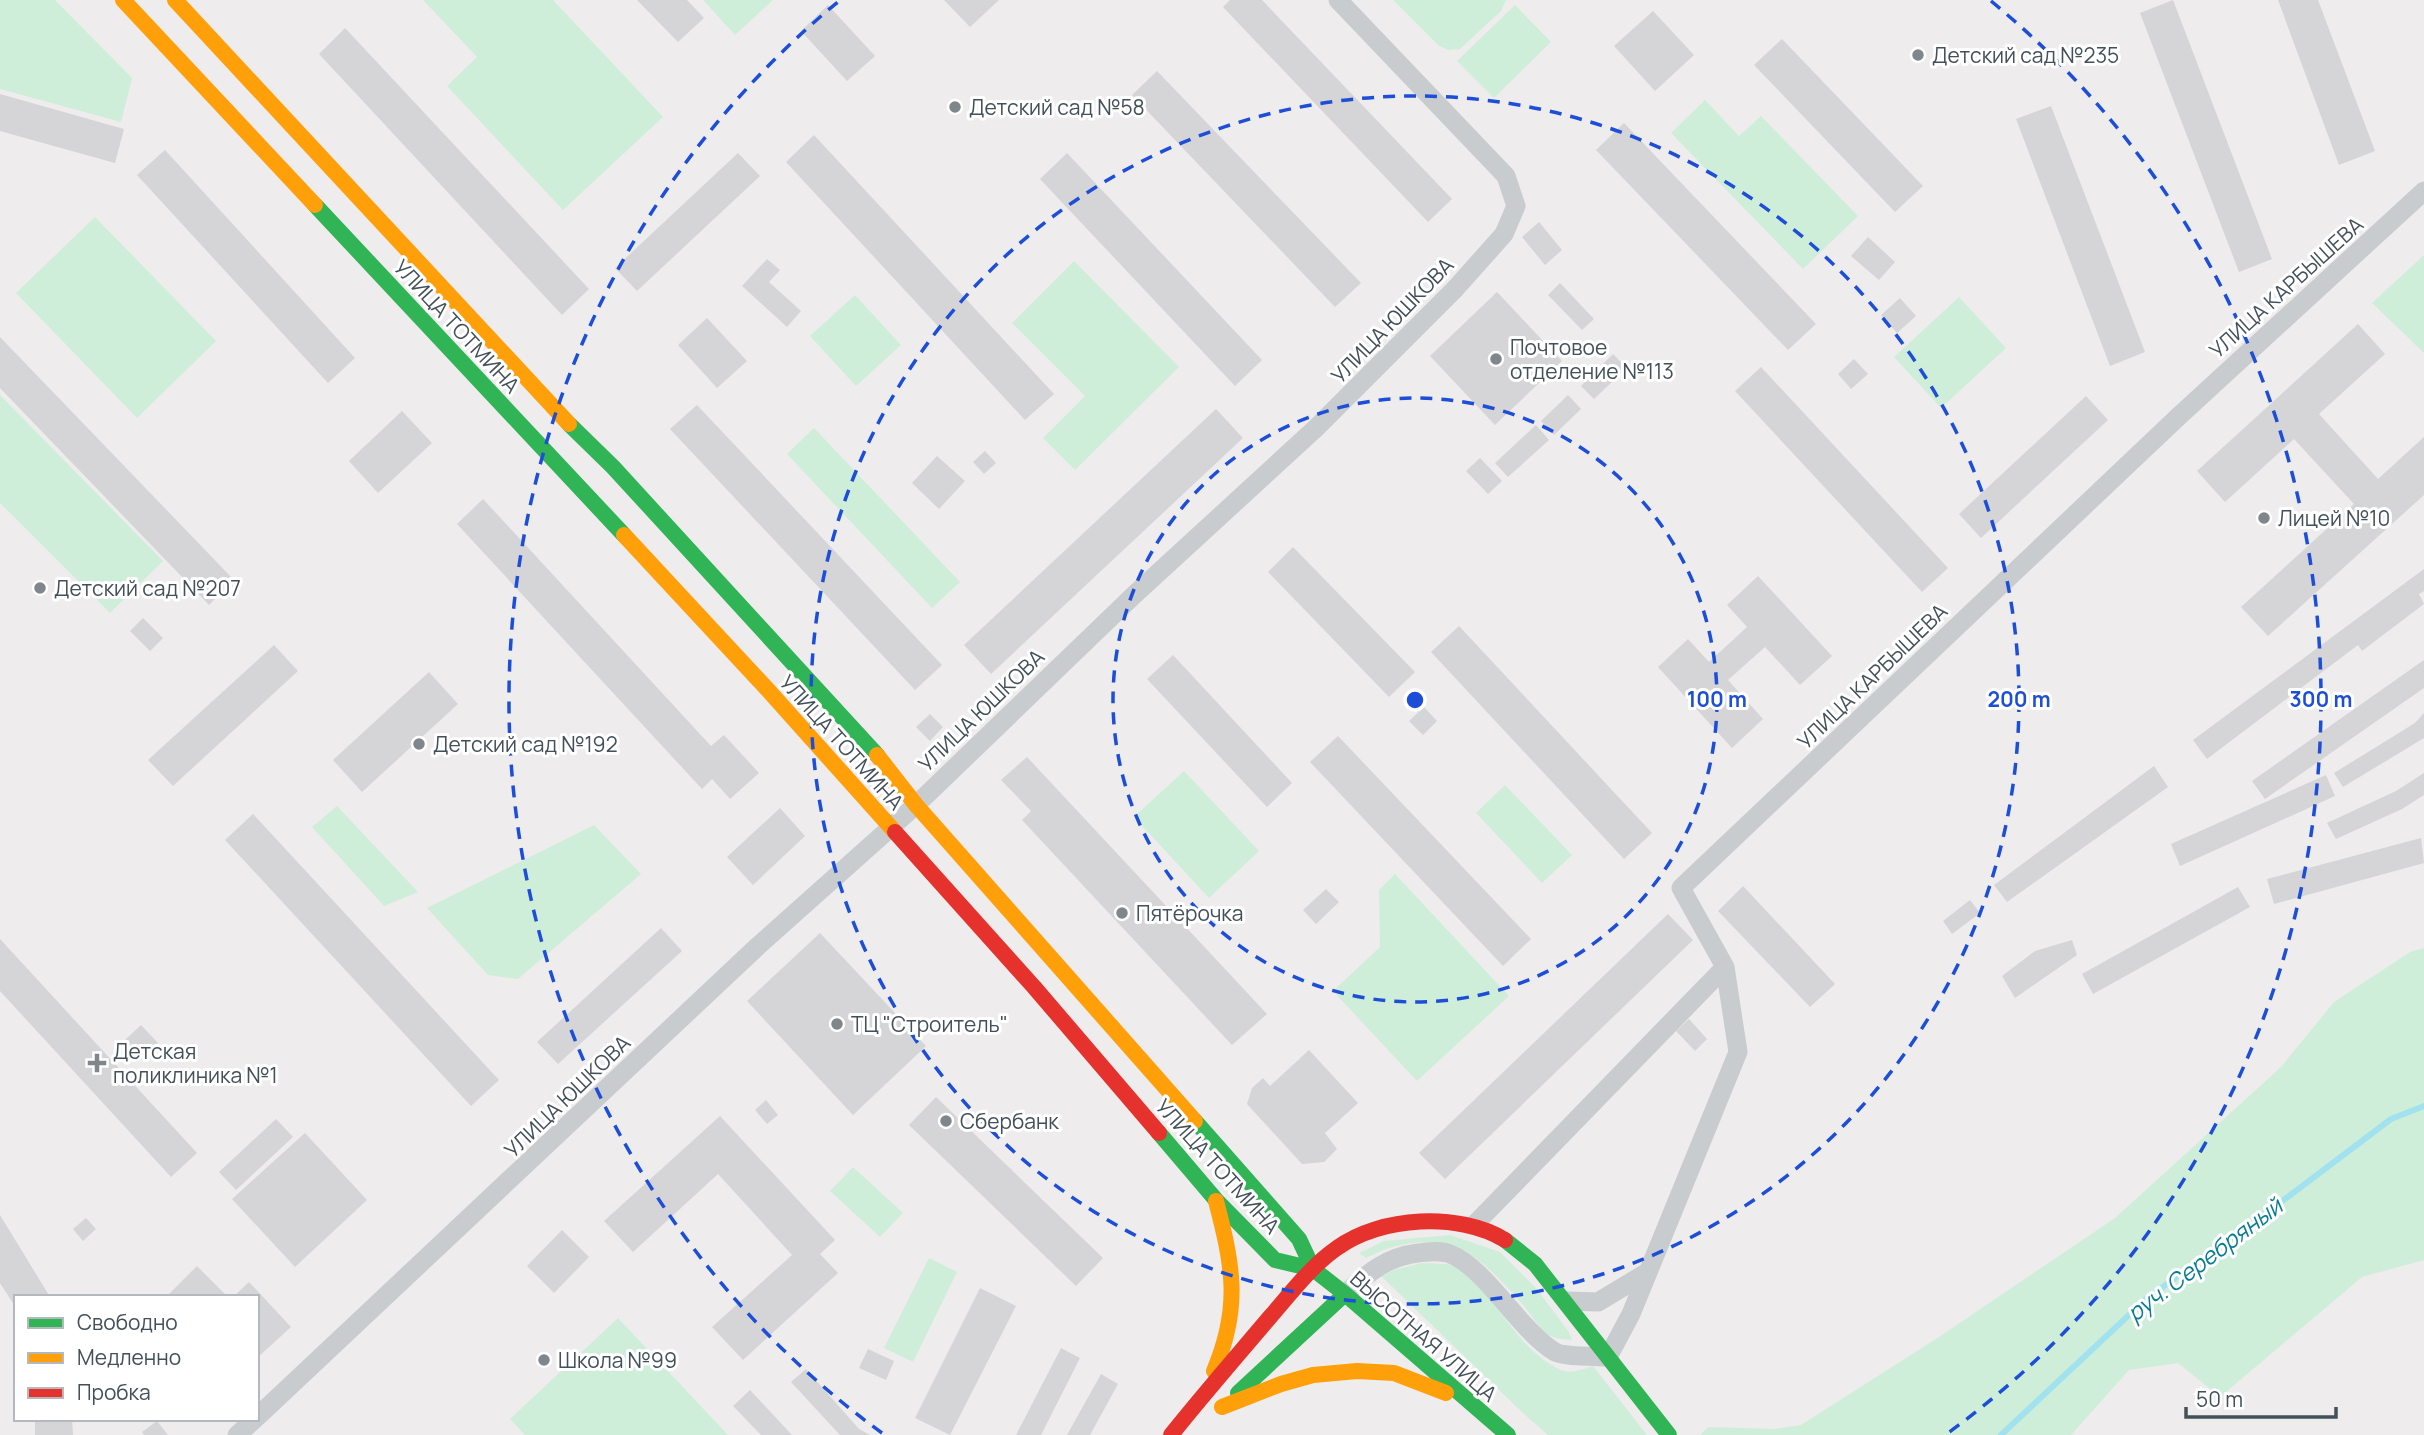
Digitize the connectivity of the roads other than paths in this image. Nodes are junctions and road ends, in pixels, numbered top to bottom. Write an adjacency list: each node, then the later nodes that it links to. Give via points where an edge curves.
1 (123, 0): 6 (main road, УЛИЦА ТОТМИНА, via 768,690)
2 (175, 0): 5 (main road, УЛИЦА ТОТМИНА, via 613,467)
3 (1338, 0): 5 (street, УЛИЦА ЮШКОВА, via 1506,176 1516,206 1504,234 1325,420)
4 (2424, 191): 7 (street, УЛИЦА КАРБЫШЕВА, via 1681,888)
5 (916, 804): 6 (street, УЛИЦА ЮШКОВА); 10 (main road, УЛИЦА ТОТМИНА, via 1299,1239)
6 (890, 827): 8 (main road, УЛИЦА ТОТМИНА); 17 (street, УЛИЦА ЮШКОВА)
7 (1725, 967): 9 (street); 11 (street, via 1738,1052)
8 (1216, 1200): 10 (main road, УЛИЦА ТОТМИНА, via 1275,1260); 15 (main road, via 1229,1249 1234,1308 1223,1353)
9 (1474, 1225): 10 (main road, via 1405,1224 1371,1231 1340,1245); 13 (main road, via 1521,1250)
10 (1313, 1269): 12 (main road, ВЫСОТНАЯ УЛИЦА); 15 (main road)
11 (1646, 1273): 13 (street, via 1598,1302); 14 (street)
12 (1345, 1294): 14 (street, via 1373,1269 1403,1255 1448,1253 1482,1278 1522,1325 1558,1354); 16 (main road, ВЫСОТНАЯ УЛИЦА); 16 (main road, via 1218,1411 1281,1384 1357,1371 1394,1373)
13 (1566, 1301): 14 (main road)
14 (1608, 1357): 22 (main road)
15 (1203, 1394): 20 (main road)
16 (1466, 1401): 21 (main road, ВЫСОТНАЯ УЛИЦА)
17 (259, 1415)
18 (253, 1421): 19 (street, УЛИЦА ЮШКОВА)
19 (237, 1435)
20 (1171, 1435)
21 (1508, 1435)
22 (1669, 1435)

